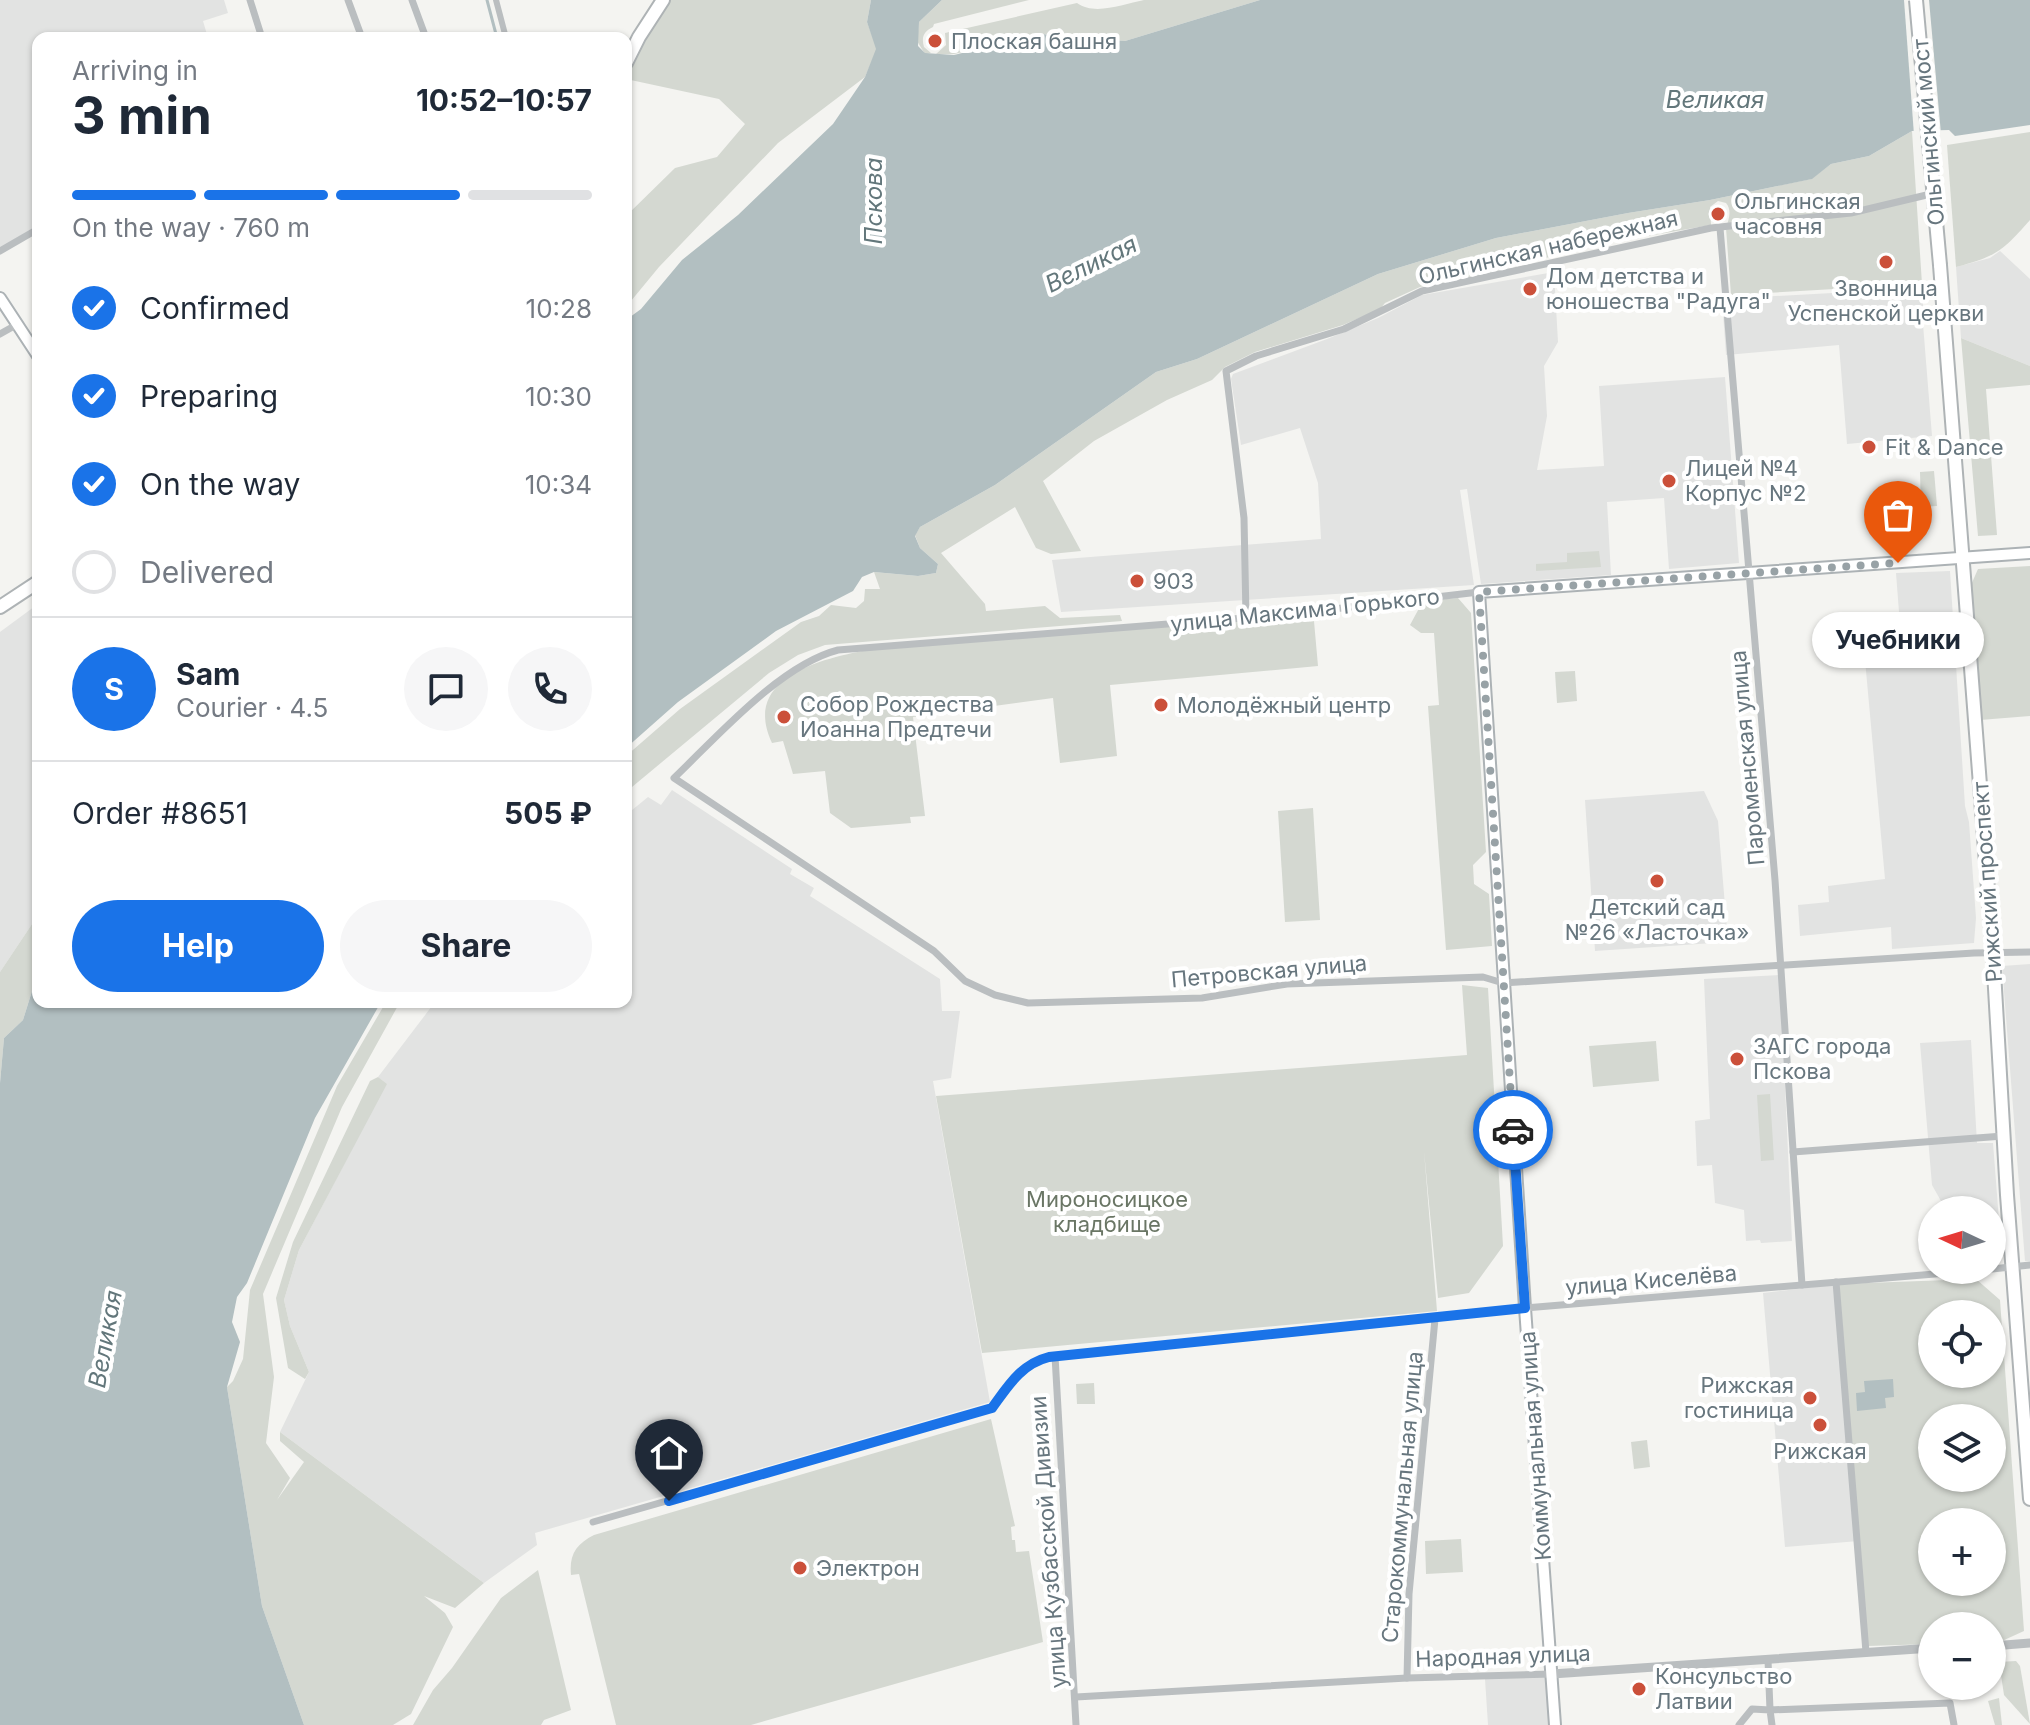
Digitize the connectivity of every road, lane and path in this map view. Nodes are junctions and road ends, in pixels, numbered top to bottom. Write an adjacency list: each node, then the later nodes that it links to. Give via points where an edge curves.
1 (250, 0): 7 (street)
2 (348, 0): 8 (street)
3 (412, 0): 9 (street)
4 (496, 0): 10 (street)
5 (663, 0): 11 (main road)
6 (1916, 0): 16 (main road, Ольгинский мост, bridge)
7 (260, 32)
8 (360, 32)
9 (424, 32)
10 (504, 32)
11 (632, 51)
12 (1937, 193): 13 (street, Ольгинская набережная, via 1851,213)
13 (1720, 228): 23 (street, Пароменская улица); 27 (street, Ольгинская набережная, via 1422,291 1344,329 1256,356 1226,371 1244,518)
14 (32, 232): 15 (street)
15 (0, 251)
16 (1940, 265): 22 (main road, Рижский проспект)
17 (0, 298): 18 (main road)
18 (16, 325): 19 (street); 20 (main road)
19 (0, 334)
20 (32, 348)
21 (2030, 553): 22 (main road, улица Максима Горького)
22 (1962, 559): 23 (main road, улица Максима Горького); 30 (main road, Рижский проспект)
23 (1748, 573): 25 (main road, улица Максима Горького); 31 (street, Пароменская улица)
24 (32, 586): 26 (main road)
25 (1479, 592): 27 (street, улица Максима Горького); 32 (main road, Коммунальная улица)
26 (0, 607)
27 (1246, 617): 28 (street, улица Максима Горького, via 825,653 780,680)
28 (674, 778): 32 (street, Петровская улица, via 934,951 965,981 995,995 1028,1003 1202,998 1352,980 1483,977)
29 (2030, 952): 30 (street, Петровская улица)
30 (1993, 954): 31 (street, Петровская улица); 33 (main road, Рижский проспект)
31 (1781, 966): 32 (street, Петровская улица); 34 (street, Пароменская улица)
32 (1503, 983): 41 (main road, Коммунальная улица)
33 (2003, 1136): 34 (street); 36 (main road, Рижский проспект)
34 (1793, 1152): 40 (street, Пароменская улица)
35 (2030, 1265): 36 (street)
36 (2012, 1267): 37 (street); 44 (main road, Рижский проспект)
37 (2006, 1268)
38 (1918, 1275): 39 (street, улица Киселёва)
39 (1836, 1282): 40 (street, улица Киселёва); 49 (street)
40 (1802, 1285): 41 (street, улица Киселёва)
41 (1525, 1308): 42 (street, улица Киселёва); 51 (main road, Коммунальная улица)
42 (1435, 1319): 43 (street, улица Киселёва); 52 (street, Старокоммунальная улица, via 1409,1594)
43 (1055, 1356): 45 (street, улица Киселёва, via 1023,1369 992,1408); 53 (street, улица Кузбасской Дивизии)
44 (2030, 1499)
45 (593, 1522)
46 (2030, 1643): 47 (street)
47 (2006, 1645)
48 (1918, 1649): 49 (street, Народная улица)
49 (1866, 1652): 50 (street, Народная улица)
50 (1768, 1660): 51 (street, Народная улица); 54 (street)
51 (1552, 1674): 52 (street, Народная улица); 56 (main road, Коммунальная улица)
52 (1407, 1678): 53 (street, Народная улица)
53 (1076, 1697): 55 (street, улица Кузбасской Дивизии)
54 (1770, 1710): 57 (street, via 1752,1709); 58 (street); 59 (street, via 1950,1703)
55 (1076, 1725)
56 (1555, 1725)
57 (1739, 1725)
58 (1772, 1725)
59 (1954, 1725)

